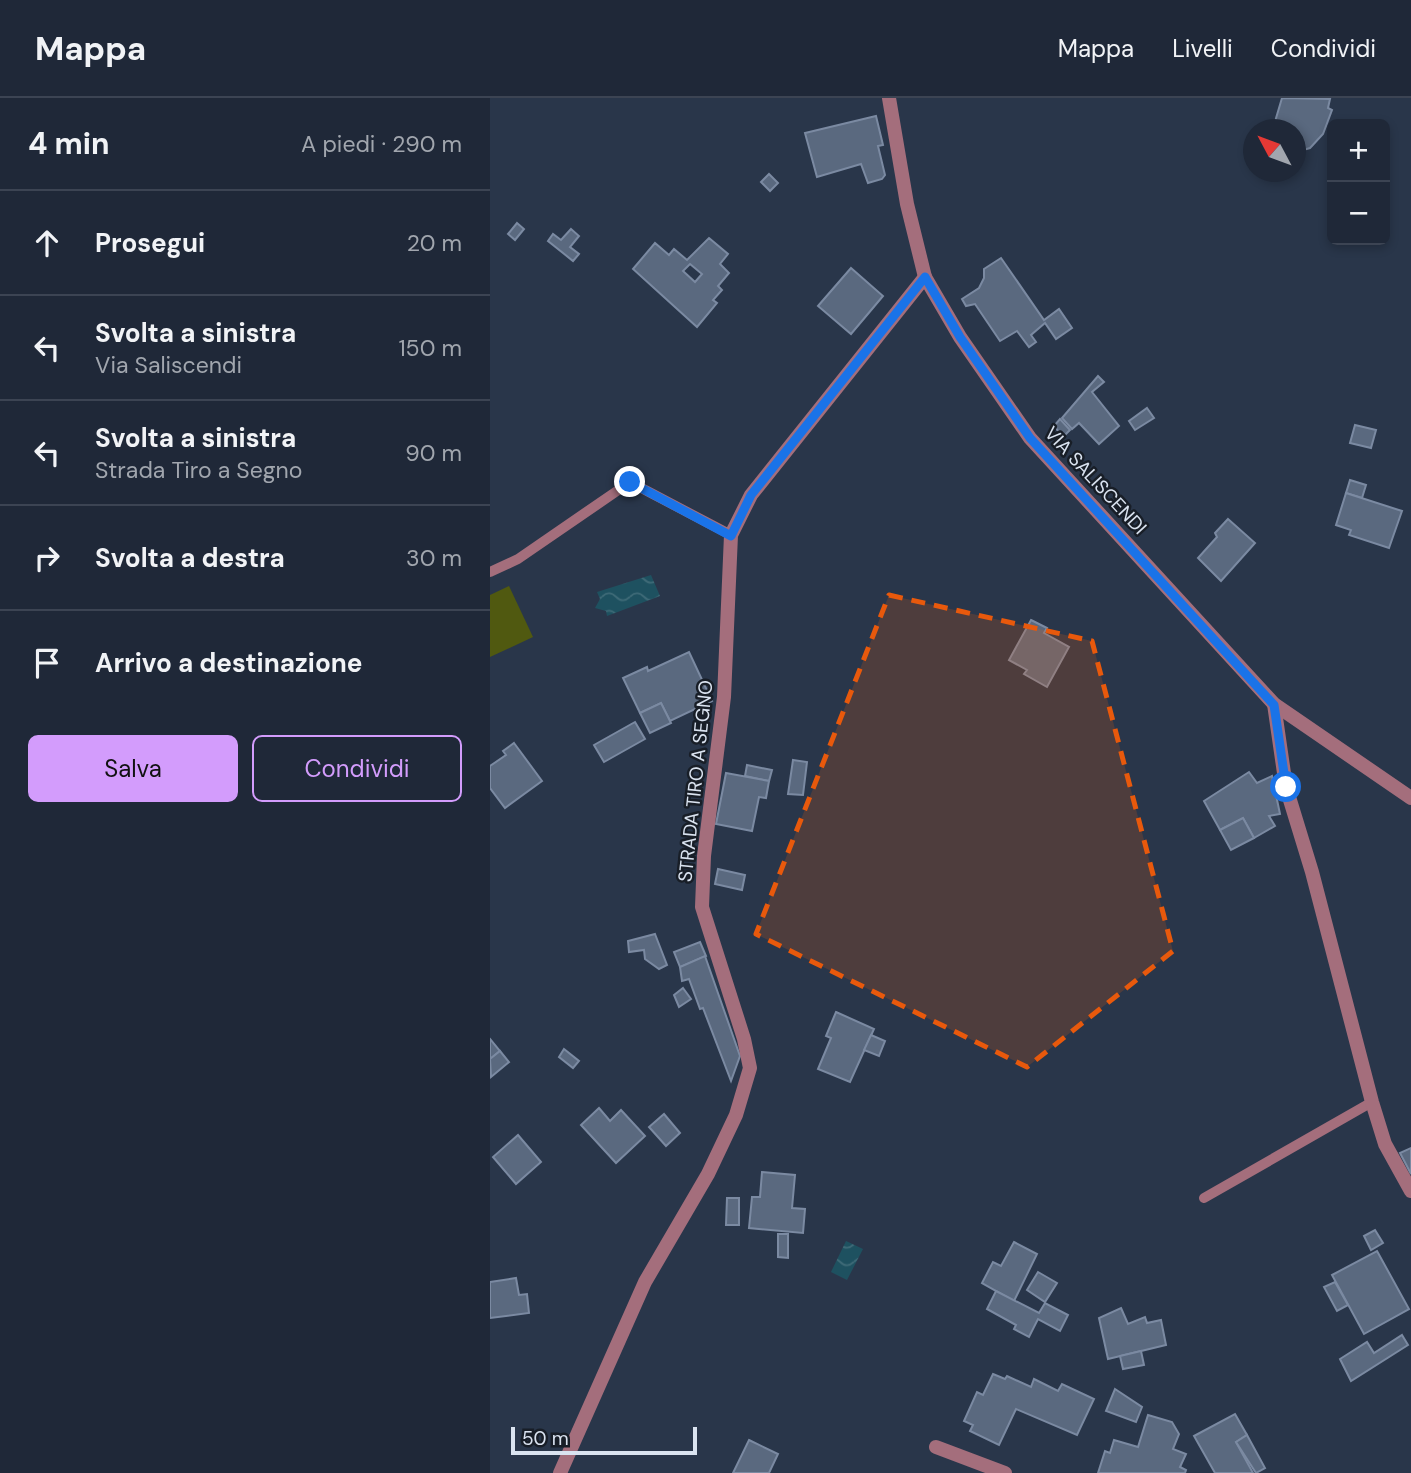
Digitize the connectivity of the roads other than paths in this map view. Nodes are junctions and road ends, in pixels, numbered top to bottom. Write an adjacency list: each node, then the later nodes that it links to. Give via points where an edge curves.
1 (889, 98): 2 (street, VIA SALISCENDI)
2 (925, 277): 3 (street, STRADA TIRO A SEGNO, via 751,495); 5 (street, VIA SALISCENDI, via 1030,438)
3 (731, 536): 4 (lane, via 630,482 518,559); 11 (street, STRADA TIRO A SEGNO, via 724,697 702,907 750,1068 736,1115 708,1174 645,1282)
4 (490, 572)
5 (1274, 705): 6 (street, VIA SALISCENDI); 7 (street, via 1286,787)
6 (1411, 798)
7 (1371, 1102): 8 (street, via 1385,1144); 9 (lane)
8 (1411, 1191)
9 (1204, 1198)
10 (936, 1447): 12 (street)
11 (560, 1473)
12 (1006, 1473)

